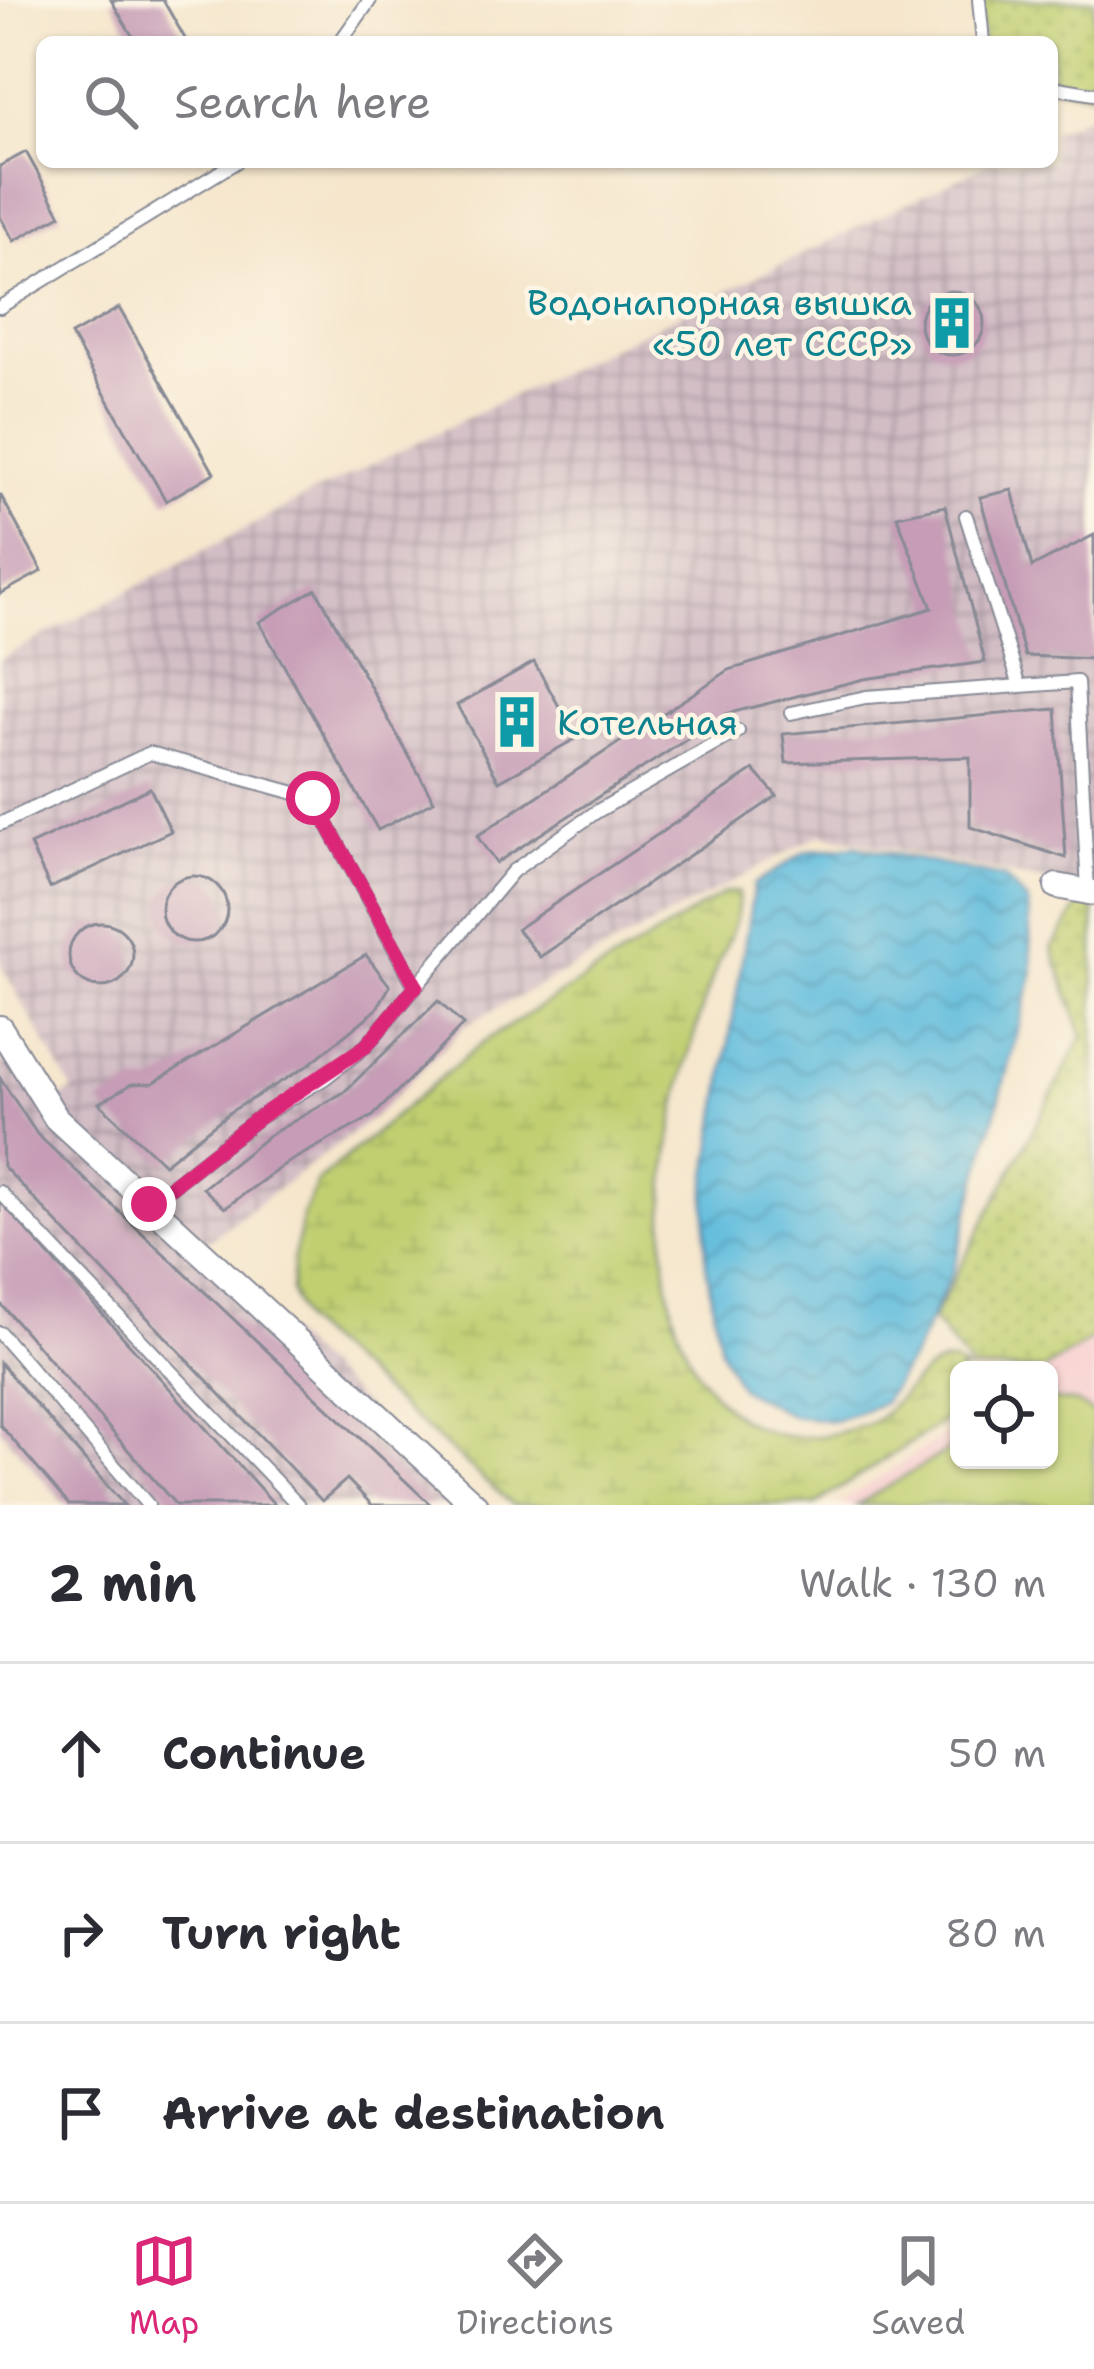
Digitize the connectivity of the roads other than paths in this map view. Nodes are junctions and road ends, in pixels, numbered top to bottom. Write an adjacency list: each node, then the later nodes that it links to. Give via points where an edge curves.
1 (370, 0): 3 (lane)
2 (979, 0): 4 (lane)
3 (344, 36)
4 (982, 36)
5 (1058, 88): 6 (lane)
6 (1094, 94)
7 (226, 168): 8 (lane)
8 (0, 307)
9 (966, 516): 12 (lane)
10 (1077, 682): 11 (lane); 12 (lane); 17 (lane)
11 (1094, 683)
12 (1020, 686): 13 (lane, via 866,697)
13 (791, 712)
14 (738, 731): 18 (lane, via 596,812 513,871)
15 (0, 824): 18 (lane, via 149,753 313,798)
16 (1057, 886): 17 (street)
17 (1091, 892)
18 (416, 986): 21 (lane, via 366,1046)
19 (0, 1028): 21 (street, via 56,1118)
20 (0, 1192): 24 (lane)
21 (149, 1204): 25 (street)
22 (0, 1333): 23 (lane)
23 (148, 1505)
24 (298, 1505)
25 (476, 1505)

